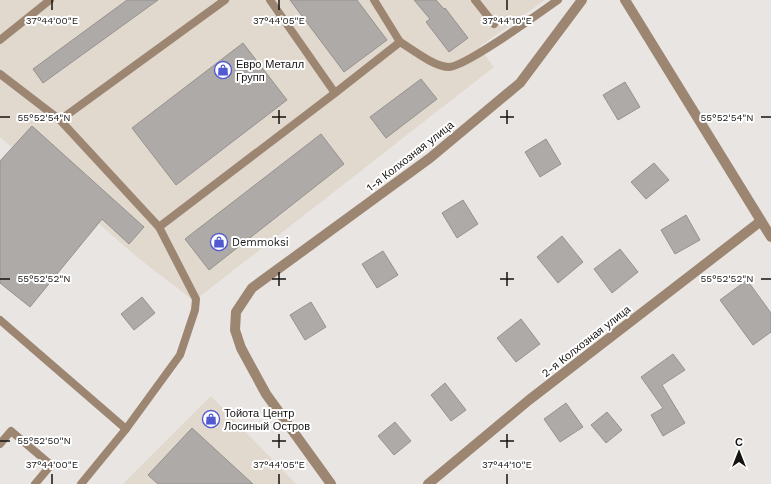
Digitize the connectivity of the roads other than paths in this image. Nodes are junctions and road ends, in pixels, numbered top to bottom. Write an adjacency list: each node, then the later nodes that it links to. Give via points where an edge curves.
1 (50, 0): 10 (lane)
2 (225, 0): 14 (lane)
3 (270, 0): 13 (lane)
4 (374, 0): 11 (lane)
5 (475, 0): 9 (lane)
6 (558, 0): 11 (lane, via 482,51 448,67 430,61)
7 (582, 0): 23 (street, 1-я Колхозная улица, via 520,83 430,158 252,288 236,312 235,330 241,348 266,394)
8 (625, 0): 15 (street)
9 (494, 24)
10 (0, 40)
11 (400, 42): 13 (lane)
12 (0, 74): 14 (lane)
13 (335, 93): 16 (lane)
14 (60, 120): 16 (lane)
15 (761, 221): 17 (street); 24 (street, 2-я Колхозная улица, via 529,400)
16 (159, 227): 19 (lane, via 196,299 195,310 180,355)
17 (771, 237)
18 (0, 320): 19 (lane)
19 (126, 429): 22 (lane)
20 (0, 444): 21 (lane, via 11,431 51,465)
21 (35, 484)
22 (81, 484)
23 (331, 484)
24 (428, 484)

